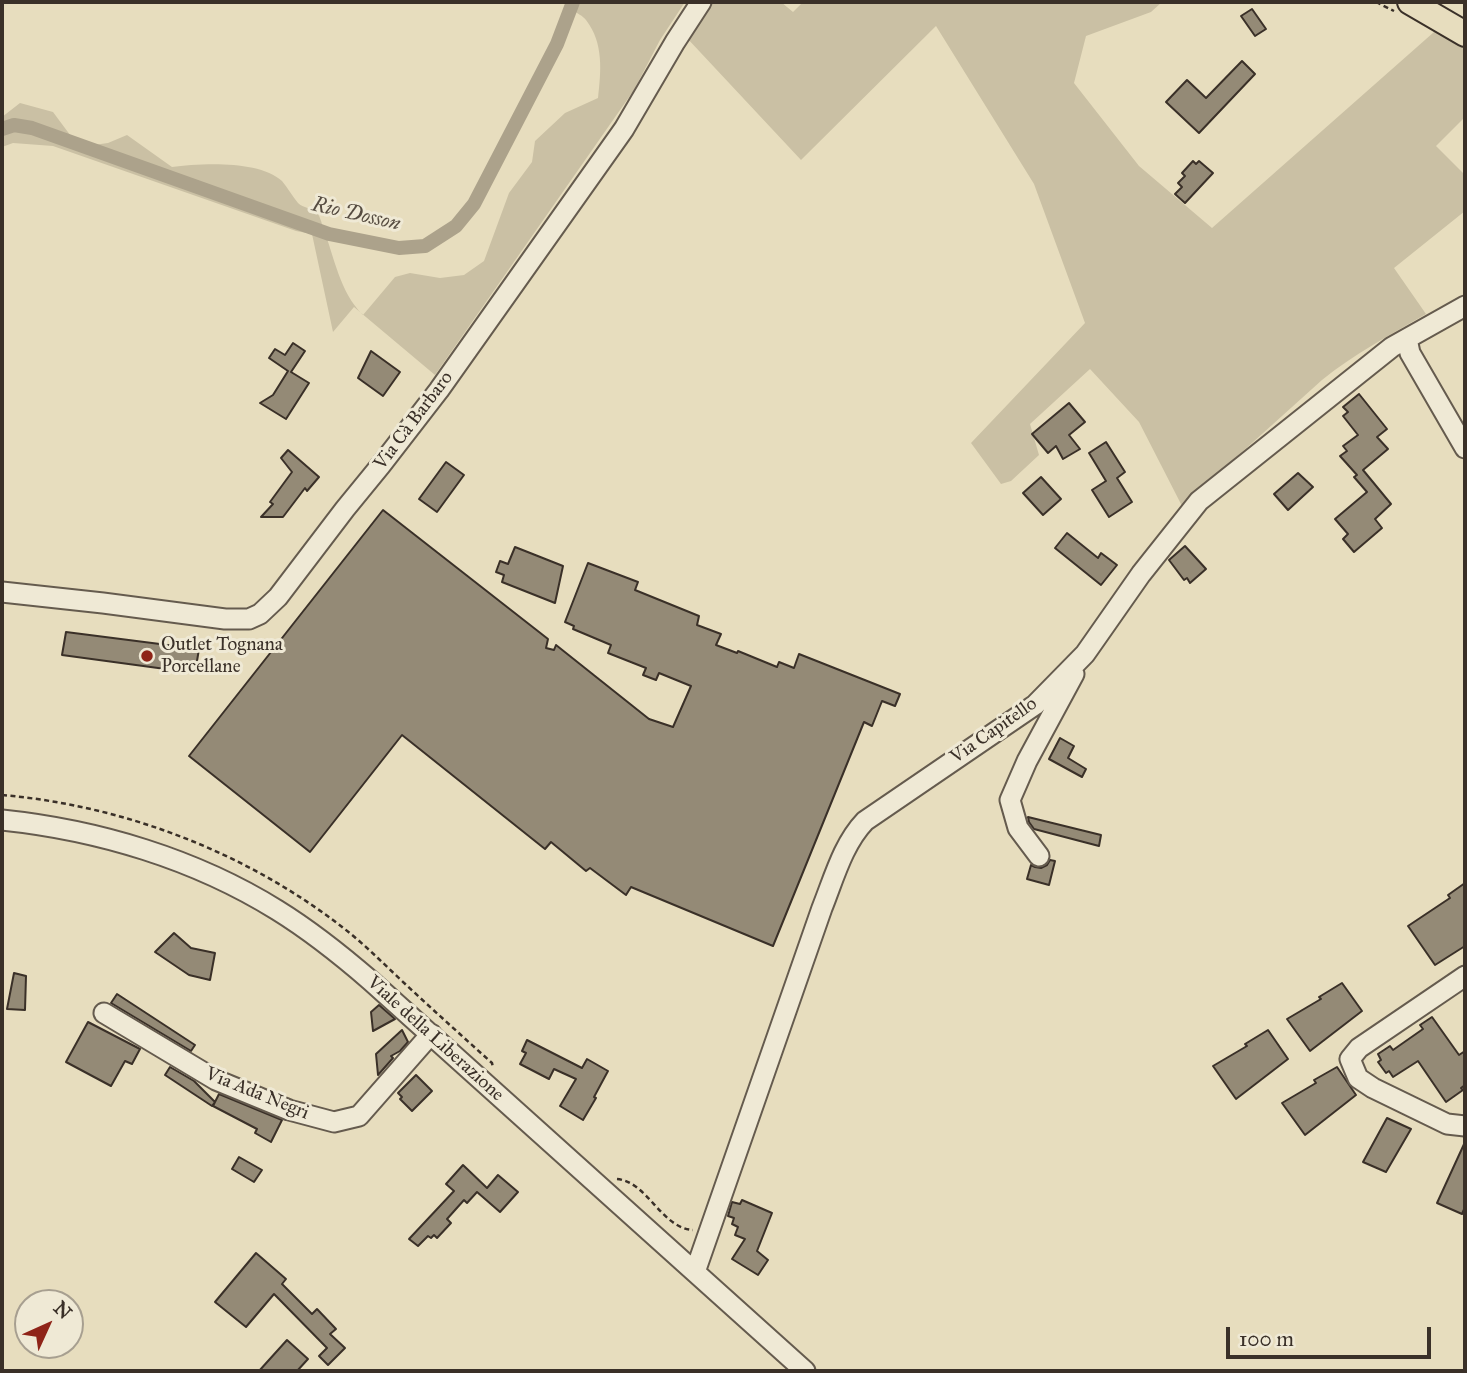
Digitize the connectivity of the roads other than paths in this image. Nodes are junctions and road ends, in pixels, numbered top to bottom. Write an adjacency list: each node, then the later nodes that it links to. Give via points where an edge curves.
1 (701, 2): 7 (street, Via Cà Barbaro, via 624,129 447,379 260,614 225,619)
2 (1410, 2): 3 (main road)
3 (1465, 34)
4 (1465, 306): 5 (street, Via Capitello)
5 (1407, 339): 6 (street, via 1410,353); 8 (street, Via Capitello, via 1199,501)
6 (1465, 449)
7 (2, 592)
8 (1085, 654): 10 (street, via 1010,800 1018,828); 16 (street, Via Capitello, via 1035,705 854,832 822,908)
9 (2, 820): 13 (street, Viale della Liberazione, via 112,839 233,886 333,948)
10 (1039, 856)
11 (1465, 976): 15 (street, via 1359,1048 1350,1059 1358,1078 1373,1088 1447,1124)
12 (104, 1013): 13 (street, Via Ada Negri, via 216,1080 289,1110 334,1122 359,1116)
13 (431, 1034): 16 (street, Viale della Liberazione)
14 (1465, 1119): 15 (street)
15 (1465, 1126)
16 (695, 1272): 17 (street, Viale della Liberazione)
17 (805, 1371)

